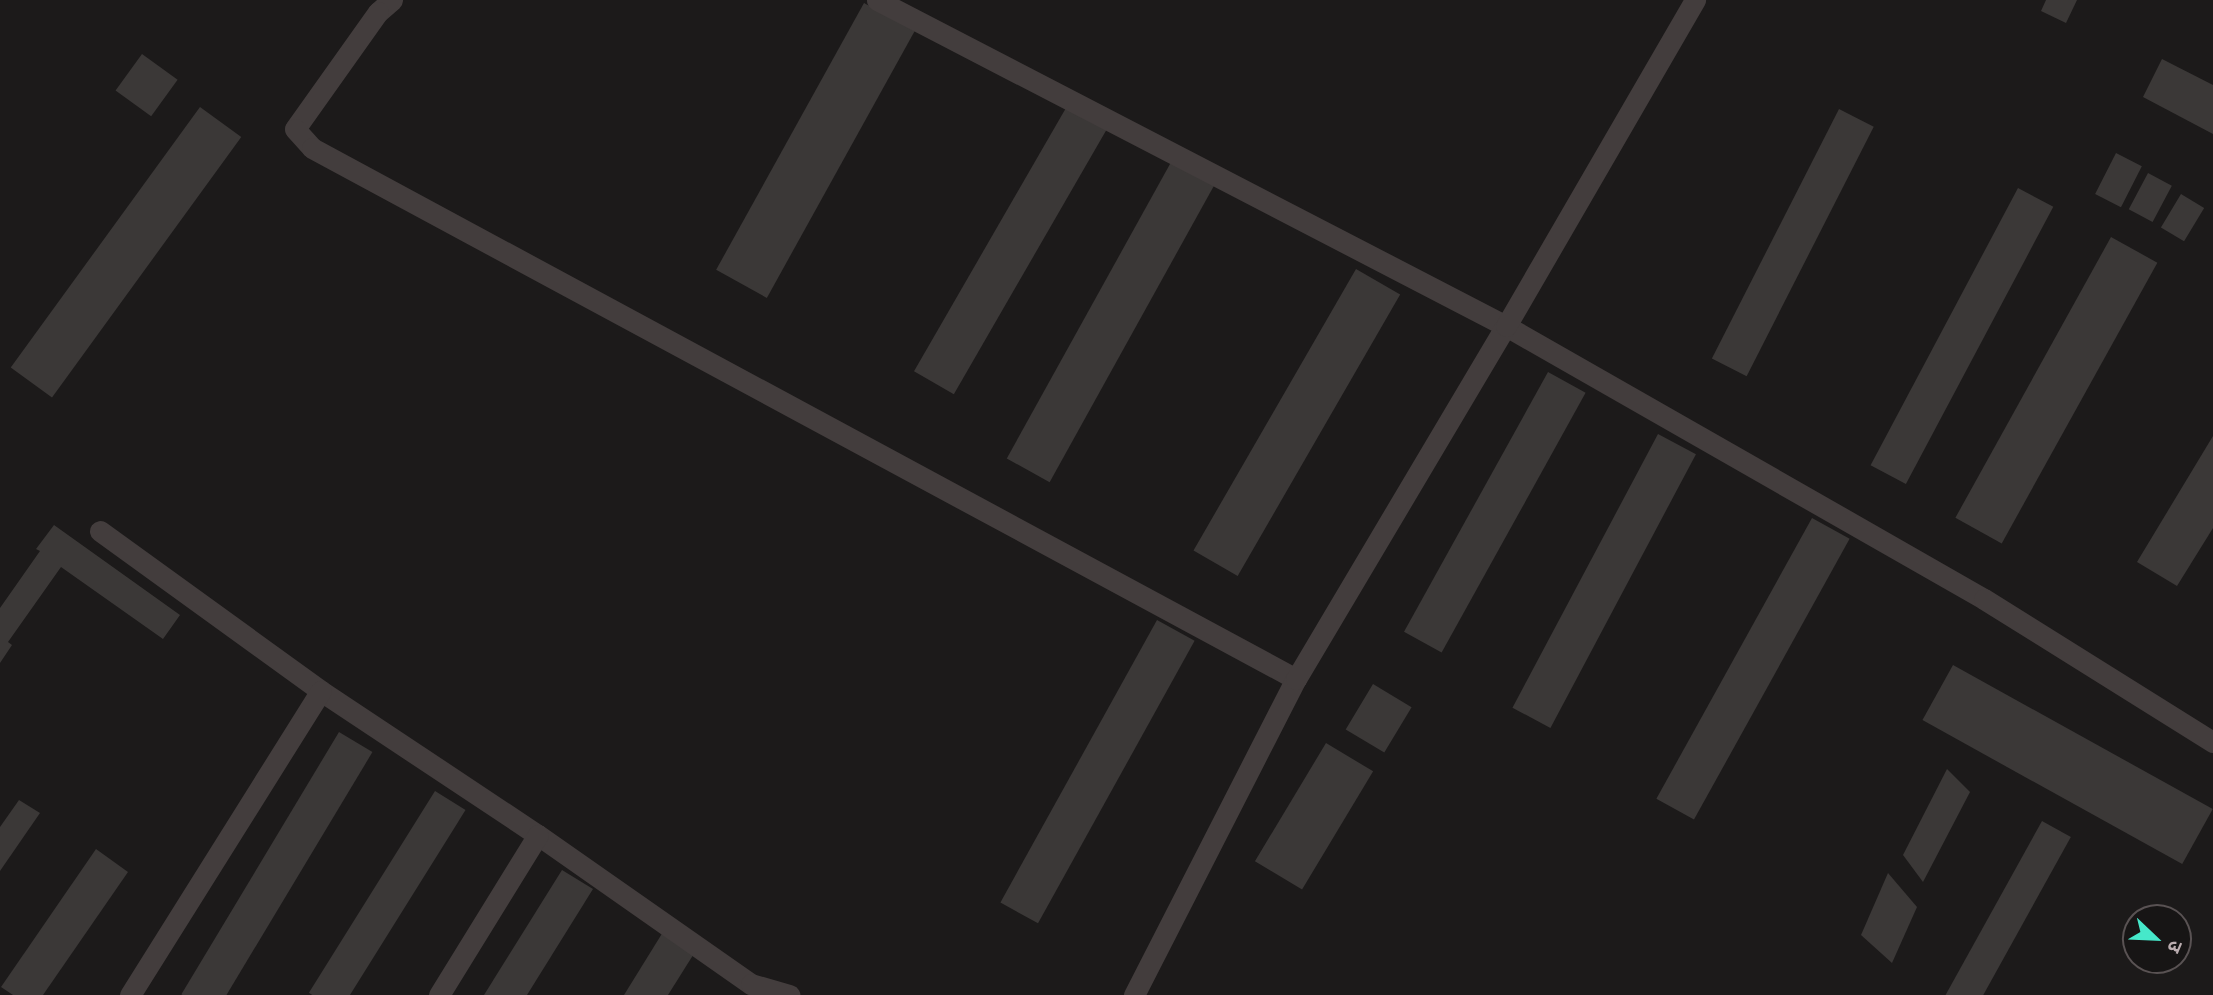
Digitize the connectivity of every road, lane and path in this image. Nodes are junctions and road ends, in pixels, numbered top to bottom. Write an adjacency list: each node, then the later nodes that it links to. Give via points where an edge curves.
1 (392, 0): 6 (street, via 378,12 295,129 312,148)
2 (877, 0): 4 (street)
3 (1695, 0): 4 (street)
4 (1506, 326): 6 (street); 8 (street, via 1984,599)
5 (100, 531): 7 (street)
6 (1296, 679): 14 (street)
7 (321, 691): 9 (street); 11 (street)
8 (2213, 742)
9 (538, 835): 10 (street); 12 (street)
10 (747, 989): 13 (street)
11 (130, 995)
12 (439, 995)
13 (789, 995)
14 (1134, 995)

